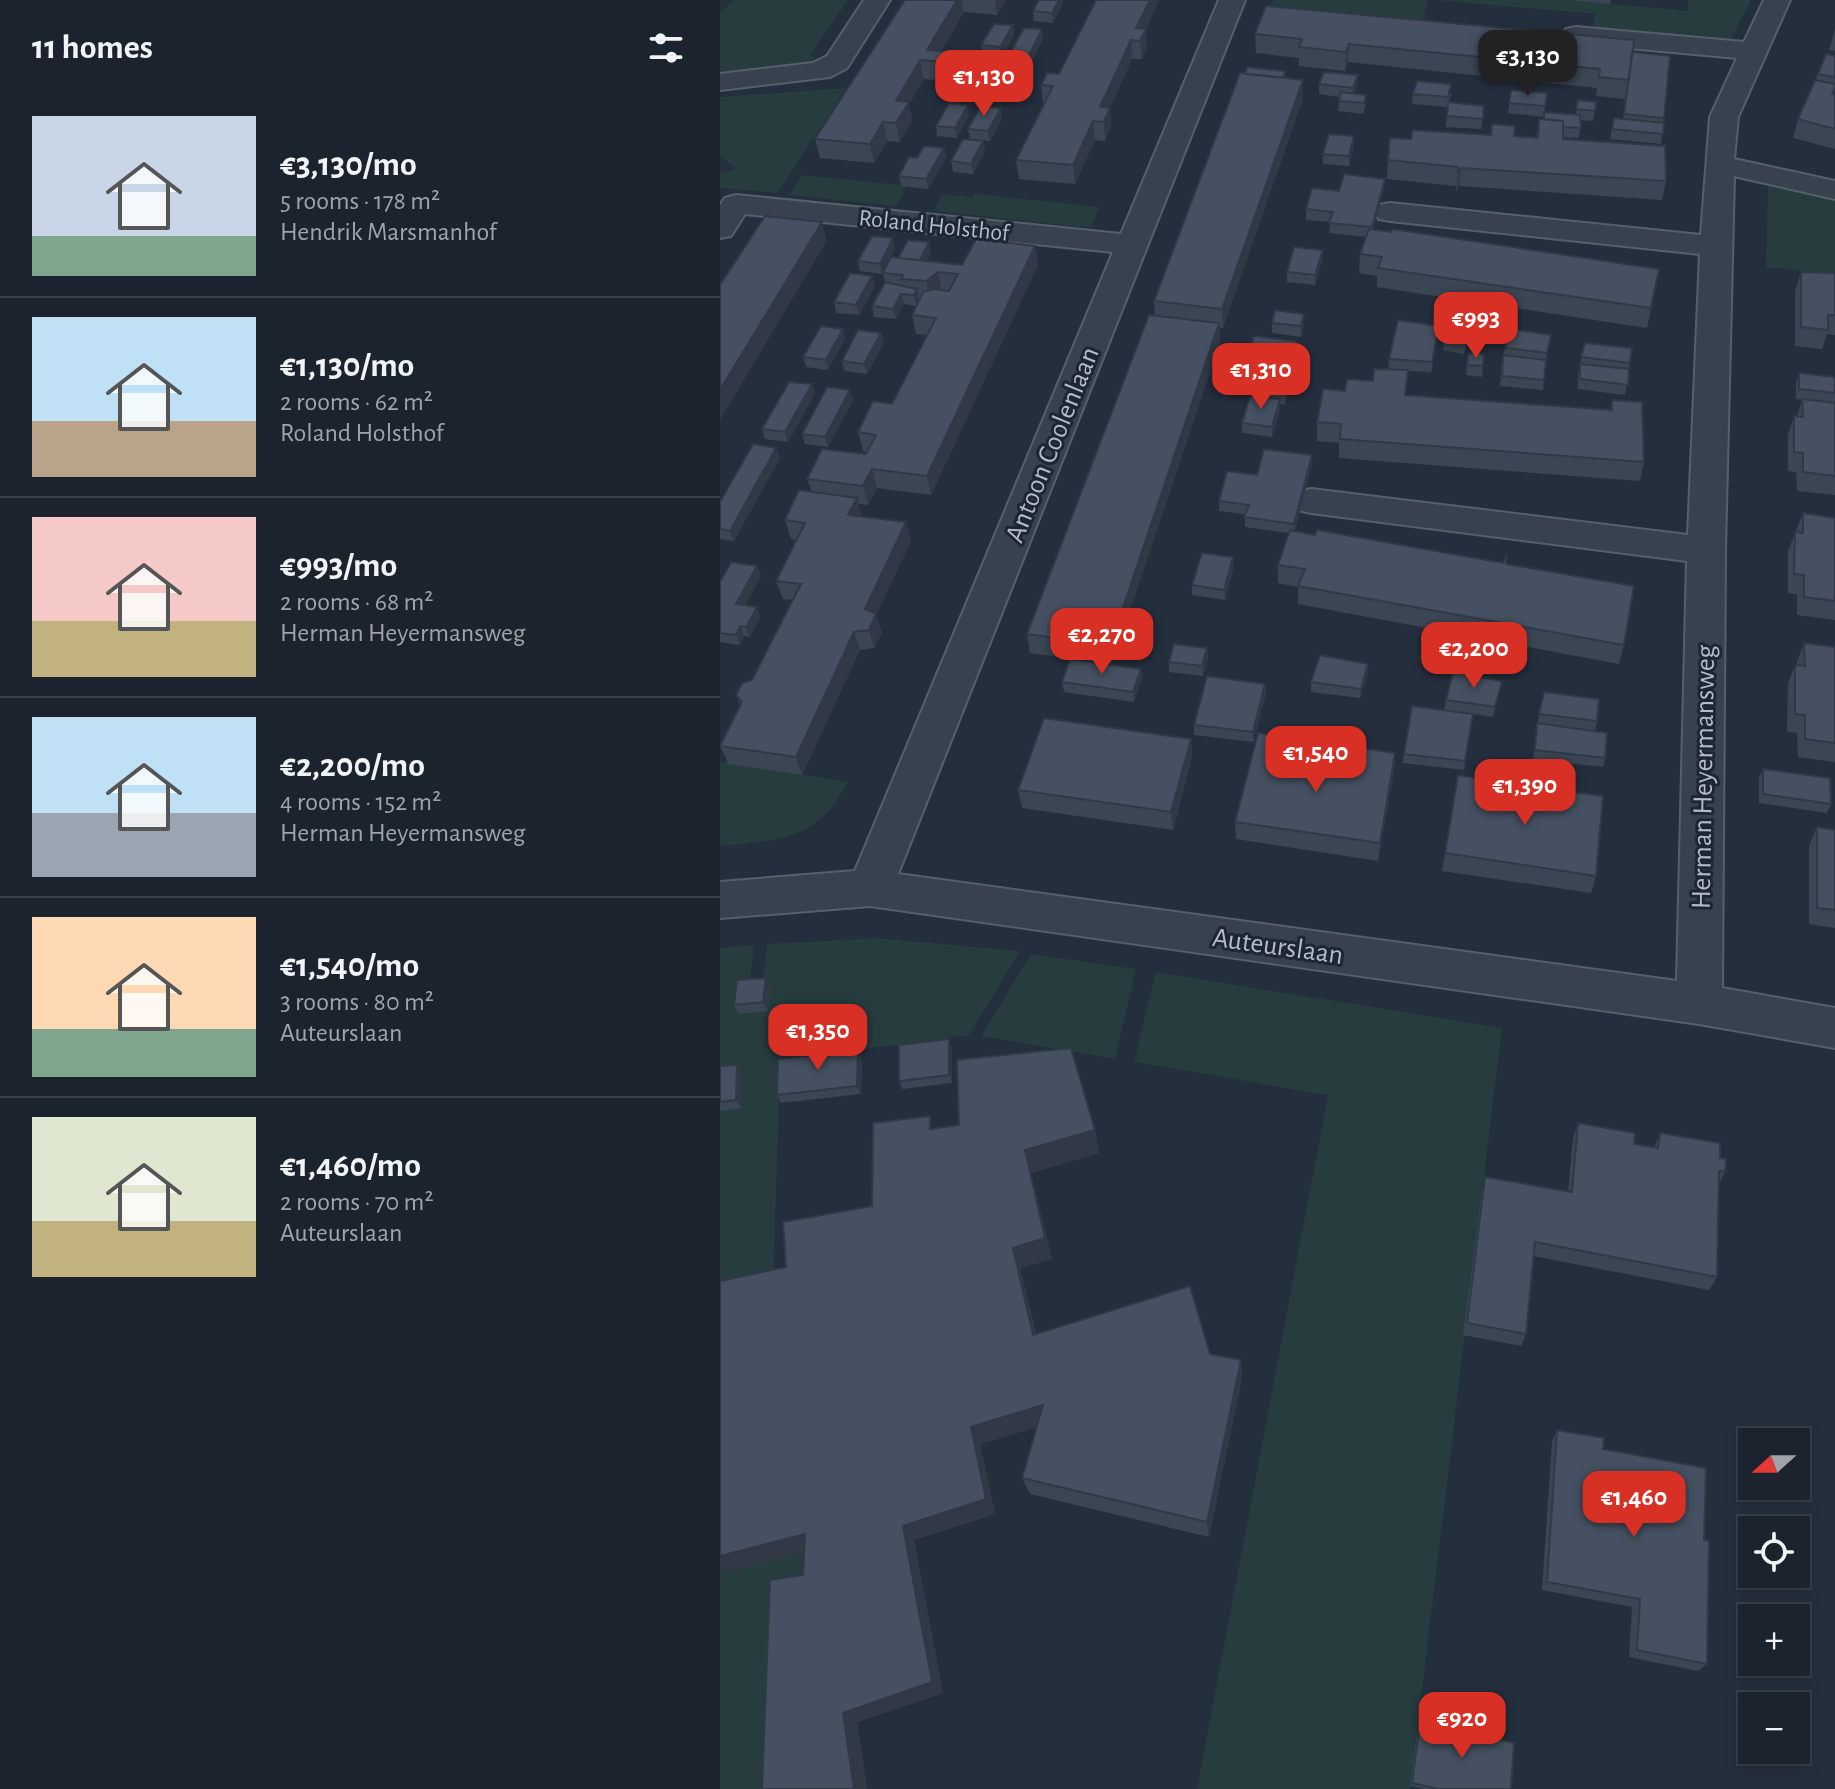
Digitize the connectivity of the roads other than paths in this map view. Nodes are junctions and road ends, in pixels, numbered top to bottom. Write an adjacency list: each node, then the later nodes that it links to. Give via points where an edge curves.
1 (877, 0): 6 (street, via 837,62 820,71)
2 (1232, 0): 11 (street, Antoon Coolenlaan)
3 (1777, 0): 5 (street, Herman Heyermansweg)
4 (1554, 33): 5 (street)
5 (1753, 51): 7 (street, Herman Heyermansweg, via 1724,117)
6 (720, 82)
7 (1719, 164): 8 (street); 12 (street, Herman Heyermansweg)
8 (1835, 190)
9 (725, 211): 11 (street, Roland Holsthof)
10 (1390, 212): 12 (street)
11 (1132, 245): 15 (street, Antoon Coolenlaan)
12 (1715, 246): 14 (street, Herman Heyermansweg)
13 (1311, 501): 14 (street)
14 (1706, 550): 17 (street, Herman Heyermansweg)
15 (870, 888): 16 (street, Auteurslaan); 17 (street, Auteurslaan)
16 (720, 900)
17 (1699, 1004): 18 (street, Auteurslaan)
18 (1835, 1028)

